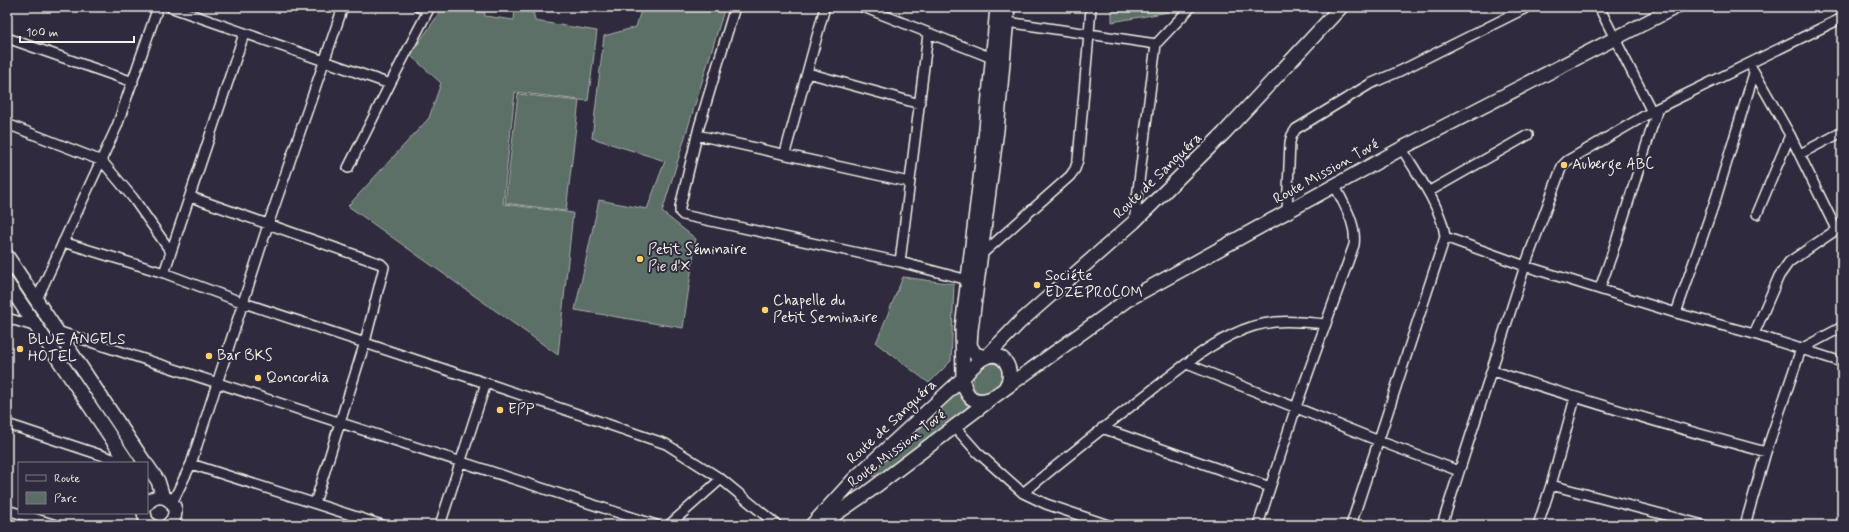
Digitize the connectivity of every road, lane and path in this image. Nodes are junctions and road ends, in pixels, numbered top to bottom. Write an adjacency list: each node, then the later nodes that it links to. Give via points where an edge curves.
1 (158, 7): 31 (street)
2 (170, 7): 20 (street)
3 (343, 7): 27 (street)
4 (418, 7): 16 (street)
5 (735, 7): 37 (street)
6 (825, 7): 30 (street)
7 (863, 7): 21 (street)
8 (997, 7): 19 (street)
9 (1008, 7): 19 (street)
10 (1091, 7): 22 (street)
11 (1191, 7): 25 (street)
12 (1341, 7): 51 (street, Route de Sanguéra, via 1224,134)
13 (1528, 7): 17 (street)
14 (1600, 7): 24 (street)
15 (1676, 7): 24 (street, Route Mission Tové)
16 (429, 9): 32 (street)
17 (1517, 9): 49 (street, via 1400,71 1370,84 1296,129 1290,142)
18 (1842, 18): 28 (street)
19 (1001, 22): 22 (street); 26 (street); 57 (street, via 997,130)
20 (244, 34): 27 (street); 48 (street)
21 (928, 34): 26 (street); 33 (street)
22 (1089, 34): 25 (street); 57 (street, via 1078,160 1075,169)
23 (7, 38): 31 (street)
24 (1615, 38): 34 (street); 40 (street, Route Mission Tové)
25 (1156, 44): 51 (street)
26 (992, 58): 62 (street)
27 (323, 62): 32 (street); 52 (street)
28 (1749, 64): 29 (street); 34 (street)
29 (1754, 73): 39 (street); 67 (street, via 1716,198)
30 (808, 74): 33 (street); 41 (street)
31 (133, 82): 43 (street)
32 (390, 84): 44 (street)
33 (920, 104): 45 (street)
34 (1655, 110): 60 (street, via 1562,166); 64 (street)
35 (7, 124): 43 (street)
36 (1842, 132): 42 (street)
37 (697, 135): 41 (street); 59 (street, via 680,207 683,215)
38 (1528, 135): 47 (street)
39 (1790, 135): 42 (street); 50 (street)
40 (1402, 149): 46 (street, Route Mission Tové); 47 (street)
41 (785, 153): 45 (street)
42 (1800, 154): 53 (street)
43 (102, 161): 55 (street); 56 (street, via 133,198)
44 (348, 168)
45 (909, 182): 59 (street)
46 (1335, 186): 49 (street, Route Mission Tové); 70 (street, via 1354,226 1355,236)
47 (1428, 192): 54 (street)
48 (190, 197): 52 (street); 56 (street)
49 (1287, 212): 78 (street, Route Mission Tové, via 1127,300)
50 (1757, 214)
51 (1134, 222): 69 (street, Route de Sanguéra)
52 (268, 225): 66 (street); 75 (street, via 382,265 384,269)
53 (1839, 228): 74 (street, via 1788,262 1779,276)
54 (1445, 237): 60 (street); 94 (street)
55 (63, 242): 61 (street); 65 (street)
56 (171, 252): 61 (street)
57 (982, 254): 77 (street, via 970,344 975,354)
58 (7, 256): 65 (street)
59 (900, 262): 62 (street)
60 (1526, 266): 64 (street); 82 (street)
61 (164, 273): 66 (street)
62 (968, 280): 83 (street, via 962,328)
63 (7, 283): 71 (street)
64 (1600, 288): 67 (street)
65 (37, 300): 73 (street)
66 (244, 303): 75 (street); 84 (street)
67 (1676, 313): 74 (street)
68 (7, 318): 71 (street)
69 (1020, 322): 77 (street, Route de Sanguéra); 79 (street, via 997,356)
70 (1326, 324): 81 (street, via 1284,320 1254,326 1230,335); 89 (street)
71 (37, 327): 98 (street)
72 (1842, 327): 76 (street)
73 (57, 331): 84 (street); 99 (street)
74 (1754, 334): 76 (street)
75 (365, 342): 85 (street); 90 (street)
76 (1801, 350): 80 (street); 95 (street)
77 (986, 357): 79 (street, via 995,356); 83 (street)
78 (1049, 358): 79 (street, via 1019,368 1008,369); 86 (street, Route Mission Tové)
79 (1005, 362): 86 (street, via 1010,378)
80 (1842, 362)
81 (1187, 364): 89 (street); 93 (street)
82 (1493, 371): 88 (street); 102 (street)
83 (963, 378): 87 (street, via 966,394 981,401); 103 (street, Route de Sanguéra)
84 (218, 382): 90 (street); 100 (street)
85 (486, 383): 96 (street); 104 (street, via 666,444)
86 (1005, 388): 87 (street)
87 (992, 398): 92 (street, Route Mission Tové)
88 (1575, 398): 95 (street); 105 (street)
89 (1296, 407): 94 (street); 106 (street)
90 (340, 422): 96 (street); 111 (street)
91 (7, 424): 97 (street)
92 (954, 426): 107 (street, Route Mission Tové); 108 (street, via 977,452)
93 (1102, 428): 106 (street); 108 (street)
94 (1379, 441): 102 (street); 128 (street)
95 (1766, 452): 132 (street)
96 (461, 461): 120 (street); 121 (street)
97 (123, 462)
98 (125, 462)
99 (145, 462)
100 (191, 464): 109 (street, via 181,484); 111 (street)
101 (148, 467): 109 (street)
102 (1459, 471): 129 (street)
103 (856, 477): 107 (street); 124 (street, Route de Sanguéra)
104 (721, 479): 122 (street); 123 (street)
105 (1551, 486): 130 (street); 131 (street)
106 (1270, 487): 127 (street)
107 (868, 492): 125 (street, Route Mission Tové)
108 (1024, 493): 126 (street, via 1046,504)
109 (167, 499): 110 (street, via 151,499); 116 (street, via 175,515)
110 (148, 503)
111 (315, 503): 119 (street)
112 (7, 510): 113 (street)
113 (18, 513)
114 (20, 514): 117 (street)
115 (144, 514): 118 (street, via 146,521)
116 (172, 523)
117 (56, 525)
118 (151, 525)
119 (382, 525)
120 (440, 525)
121 (656, 525)
122 (669, 525)
123 (776, 525)
124 (812, 525)
125 (820, 525)
126 (1108, 525)
127 (1258, 525)
128 (1352, 525)
129 (1442, 525)
130 (1538, 525)
131 (1703, 525)
132 (1745, 525)

